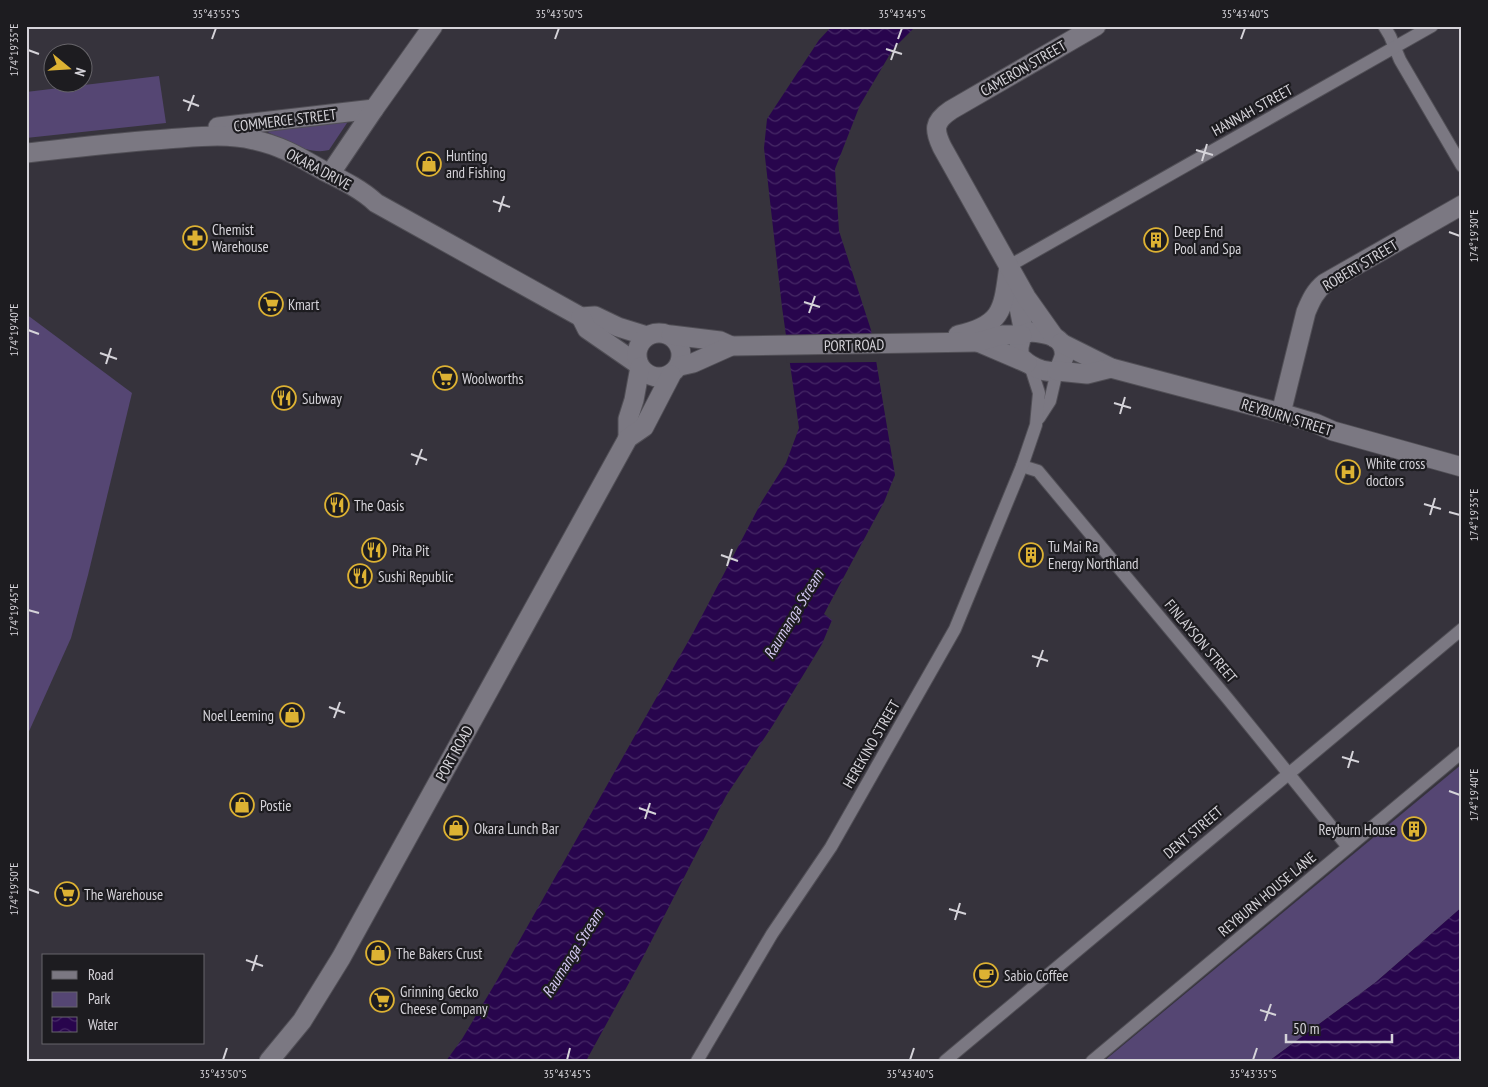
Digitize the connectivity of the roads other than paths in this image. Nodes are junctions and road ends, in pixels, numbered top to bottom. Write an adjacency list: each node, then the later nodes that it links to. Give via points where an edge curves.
1 (433, 26): 6 (main road, COMMERCE STREET)
2 (1096, 26): 7 (main road, CAMERON STREET)
3 (1384, 26): 5 (street)
4 (1432, 26): 5 (street, HANNAH STREET)
5 (1395, 48): 10 (street); 13 (street, HANNAH STREET)
6 (374, 109): 8 (main road, COMMERCE STREET, via 205,129); 11 (main road, COMMERCE STREET)
7 (951, 110): 13 (main road, REYBURN STREET, via 939,120 936,128 938,138)
8 (200, 137): 9 (main road, OKARA DRIVE); 11 (main road, OKARA DRIVE, via 255,140 290,152)
9 (26, 153)
10 (1462, 166)
11 (330, 174): 14 (main road, OKARA DRIVE)
12 (1462, 205): 27 (main road, ROBERT STREET, via 1318,289 1306,312)
13 (1009, 266): 15 (main road, REYBURN STREET, via 1019,301); 18 (main road, REYBURN STREET); 20 (main road, via 1002,308 992,322)
14 (581, 317): 17 (main road, OKARA DRIVE, via 595,316); 23 (main road, OKARA DRIVE, via 587,328)
15 (1023, 334): 18 (main road, via 1043,333); 19 (main road, PORT ROAD, via 1002,335); 22 (main road, via 1019,356)
16 (671, 335): 17 (main road, via 656,332); 21 (main road, PORT ROAD, via 720,341); 25 (main road, via 681,352)
17 (646, 336): 23 (main road, via 637,356)
18 (1058, 340): 24 (main road, REYBURN STREET); 26 (main road, via 1064,350)
19 (978, 342): 20 (main road, PORT ROAD); 22 (main road, PORT ROAD)
20 (924, 344): 21 (main road, PORT ROAD)
21 (731, 346): 25 (main road, PORT ROAD)
22 (1028, 364): 26 (main road); 28 (street, HEREKINO STREET, via 1039,393)
23 (639, 366): 25 (main road, via 653,376 662,377); 29 (main road, PORT ROAD, via 628,419)
24 (1111, 368): 26 (main road, REYBURN STREET, via 1088,374); 27 (main road, REYBURN STREET)
25 (676, 371): 29 (main road, PORT ROAD, via 644,427)
26 (1057, 371): 28 (street, HEREKINO STREET, via 1050,400)
27 (1281, 413): 31 (main road, REYBURN STREET)
28 (1036, 425): 30 (street, HEREKINO STREET)
29 (628, 438): 36 (main road, PORT ROAD, via 340,958 302,1021)
30 (1022, 466): 34 (street, FINLAYSON STREET, via 1038,471); 37 (street, HEREKINO STREET, via 955,629 831,847 772,934)
31 (1462, 467)
32 (1462, 629): 34 (street, DENT STREET)
33 (1462, 752): 35 (street, REYBURN HOUSE LANE)
34 (1288, 773): 35 (street, FINLAYSON STREET); 38 (street, DENT STREET)
35 (1348, 846): 39 (street, REYBURN HOUSE LANE)
36 (268, 1061)
37 (697, 1061)
38 (946, 1061)
39 (1092, 1061)

